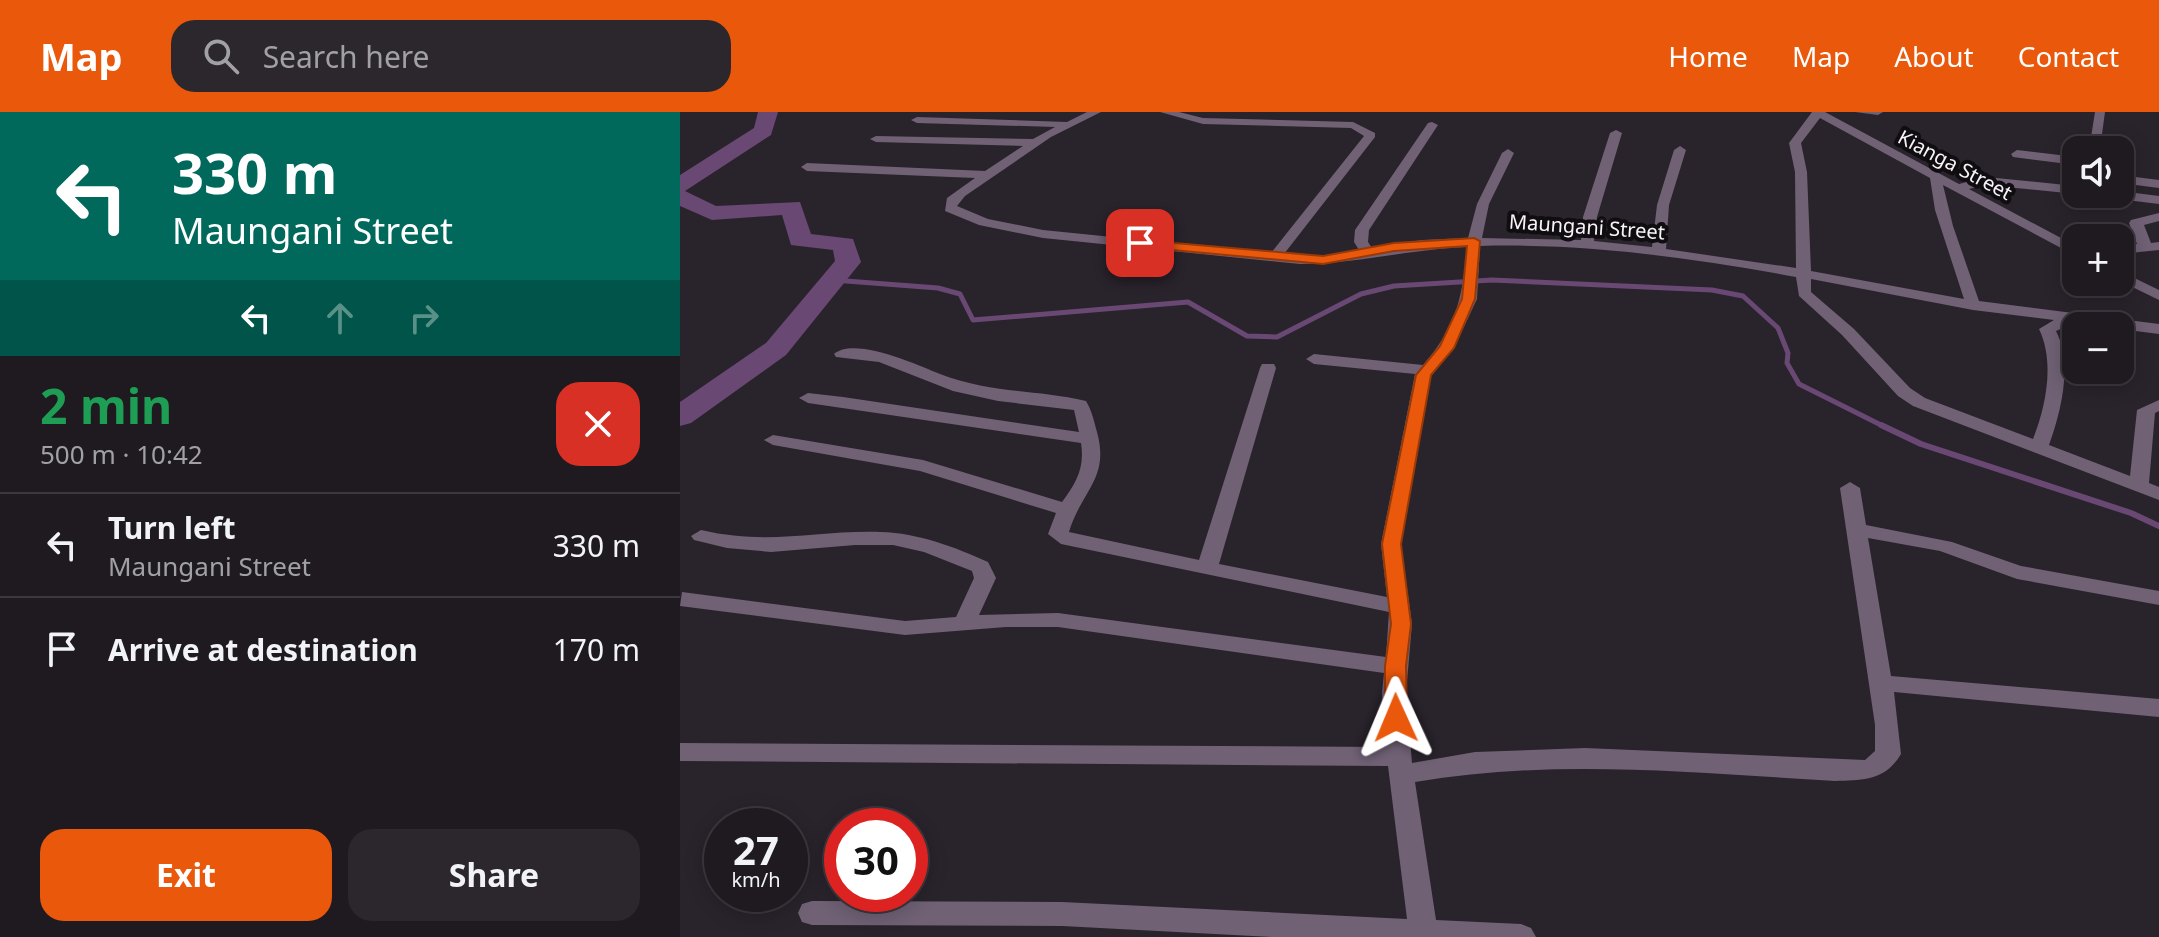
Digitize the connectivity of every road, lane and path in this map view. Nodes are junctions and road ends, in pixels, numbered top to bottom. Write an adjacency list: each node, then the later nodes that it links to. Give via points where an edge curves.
1 (1096, 112): 8 (street, Maungani Street)
2 (1165, 112): 36 (street, via 1223,123 1353,125 1371,135)
3 (1860, 112): 4 (street)
4 (1878, 112)
5 (2100, 112): 11 (street)
6 (1818, 113): 22 (street, Kianga Street); 37 (street, via 1795,143 1801,172)
7 (917, 120): 8 (street)
8 (1067, 124): 13 (street, Maungani Street)
9 (1432, 125): 34 (street, via 1362,230)
10 (1616, 133): 31 (street)
11 (2096, 136)
12 (876, 139): 13 (street)
13 (1034, 143): 21 (street, Maungani Street)
14 (1680, 150): 35 (street, via 1663,205)
15 (1508, 153): 30 (street, via 1483,204)
16 (2017, 154): 17 (street)
17 (2062, 159)
18 (807, 167): 21 (street)
19 (2134, 167): 20 (street)
20 (2159, 170)
21 (990, 175): 36 (street, Maungani Street, via 952,201 950,208 984,222 1043,234)
22 (1936, 177): 25 (street, Kianga Street); 40 (street, via 1942,219)
23 (2134, 181): 24 (street)
24 (2159, 184)
25 (1957, 188): 26 (street, via 1986,181); 32 (street, Kianga Street)
26 (2062, 189)
27 (2134, 197): 28 (street)
28 (2159, 200)
29 (2159, 217): 33 (street, via 2136,223)
30 (1474, 241): 31 (street, Maungani Street); 34 (street, Maungani Street); 48 (street, via 1469,299 1446,348)
31 (1587, 244): 35 (street, Maungani Street)
32 (2062, 244)
33 (2152, 246)
34 (1367, 252): 36 (street, Maungani Street, via 1323,260)
35 (1659, 252): 37 (street, Maungani Street)
36 (1274, 258)
37 (1803, 272): 40 (street, Maungani Street); 53 (street, via 1804,293 1904,392)
38 (2134, 283): 39 (street)
39 (2159, 296)
40 (1973, 305): 41 (street, Maungani Street)
41 (2062, 318)
42 (2062, 322): 53 (street, via 2047,329 2055,345 2053,410)
43 (2134, 326): 44 (street, Maungani Street)
44 (2159, 329)
45 (842, 354): 51 (street, via 882,357 998,396 1080,405)
46 (1314, 359): 48 (street)
47 (1268, 368): 60 (street)
48 (1426, 370): 63 (street, via 1391,544)
49 (808, 398): 51 (street, via 899,409 986,428)
50 (2159, 405): 54 (street, via 2146,410)
51 (1090, 439): 57 (street, via 1091,477)
52 (773, 440): 57 (street, via 923,466)
53 (2038, 449): 54 (street)
54 (2139, 485): 56 (street)
55 (1850, 488): 58 (street)
56 (2159, 494)
57 (1068, 510): 60 (street, via 1058,534 1068,540)
58 (1859, 530): 61 (street, via 1945,546 2017,572); 66 (street)
59 (701, 536): 64 (street, via 762,548 879,538 966,560 981,567 985,578)
60 (1207, 568): 63 (street)
61 (2159, 598)
62 (682, 599): 64 (street, via 905,628)
63 (1399, 607): 65 (street, via 1401,640)
64 (963, 625): 65 (street, via 1058,620)
65 (1395, 666): 69 (street)
66 (1881, 683): 67 (street); 69 (street, via 1888,754 1871,770 1585,757)
67 (2159, 708)
68 (680, 752): 69 (street)
69 (1400, 765): 71 (street)
70 (812, 913): 71 (street, via 1062,914)
71 (1424, 935): 72 (street)
72 (1521, 937)

